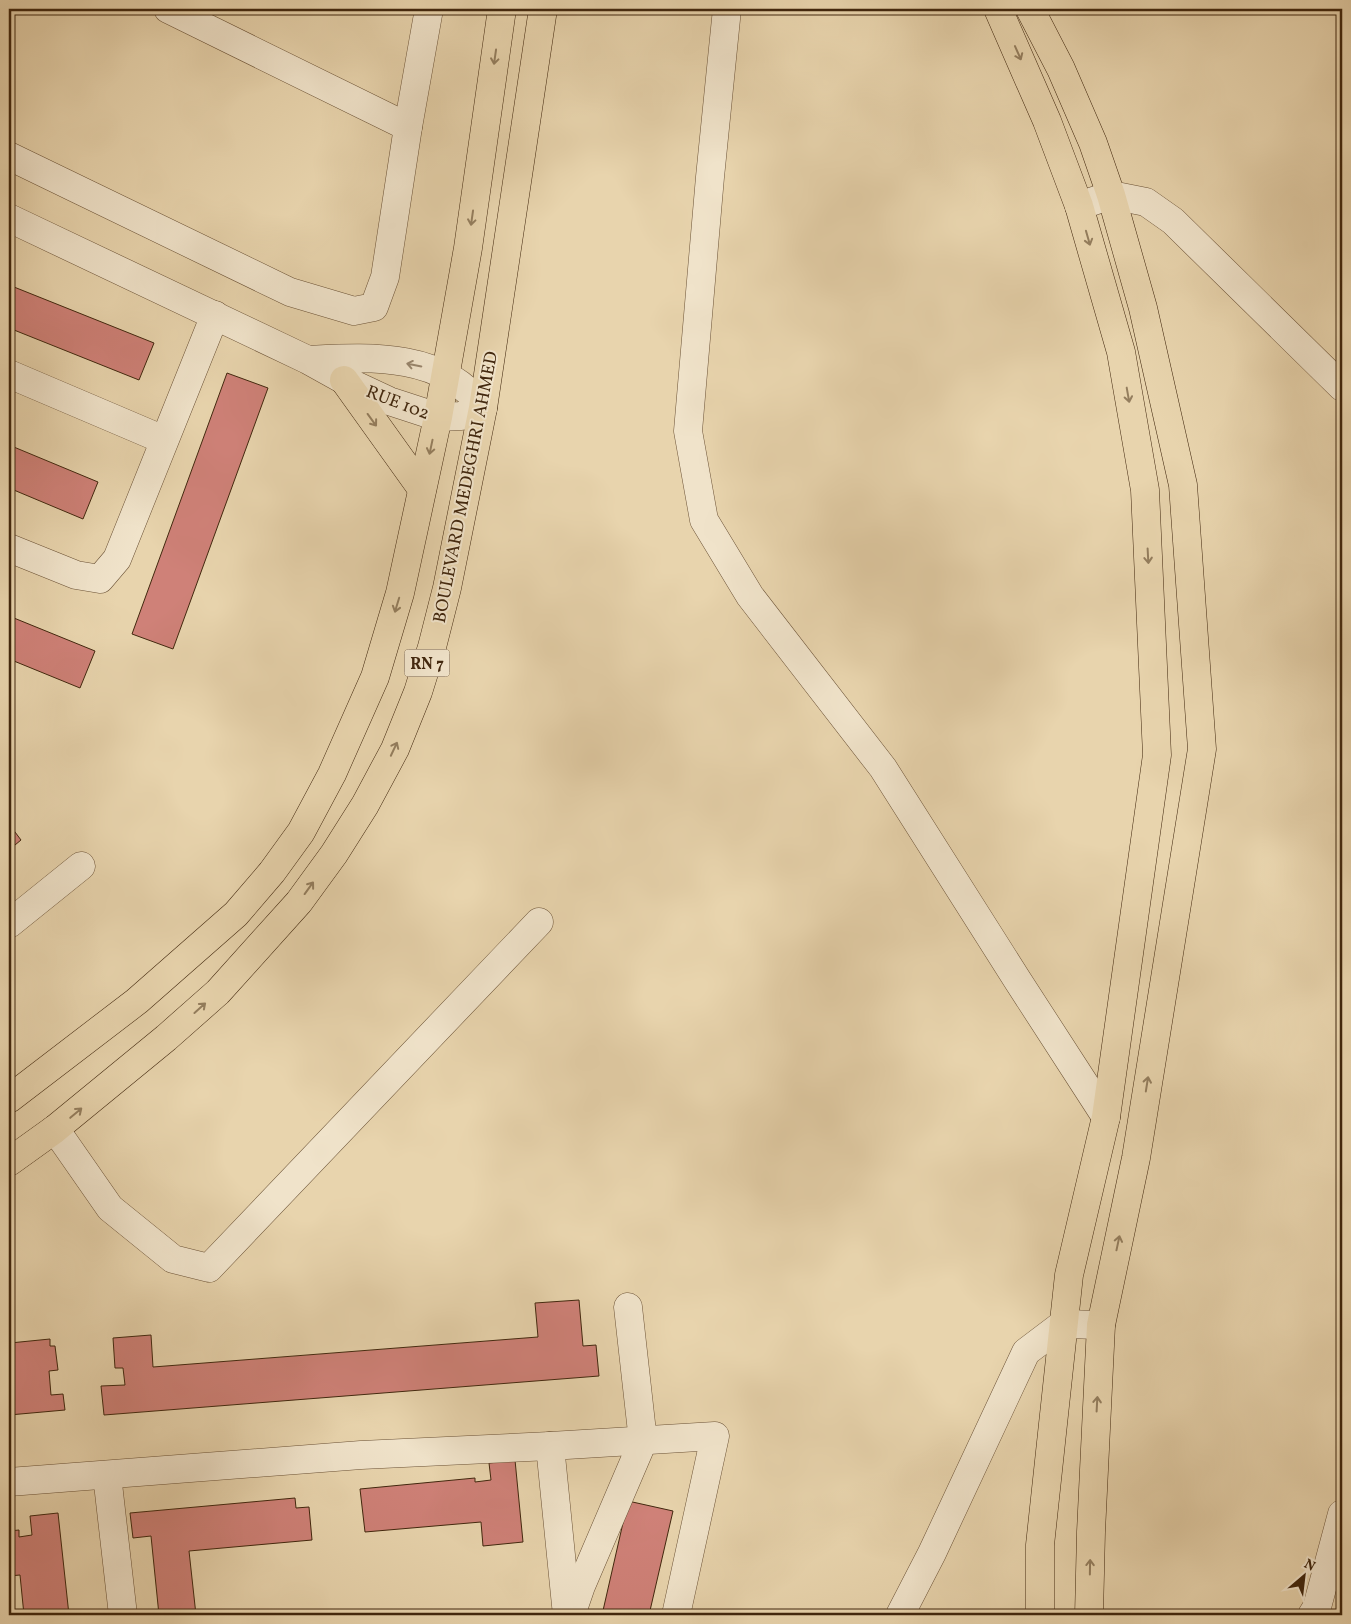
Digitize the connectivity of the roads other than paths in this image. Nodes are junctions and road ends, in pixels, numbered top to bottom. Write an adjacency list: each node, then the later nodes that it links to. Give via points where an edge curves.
1 (168, 9): 8 (street)
2 (429, 9): 8 (street)
3 (502, 9): 16 (main road, RN 7, one-way to 16, via 468,248)
4 (543, 9): 19 (main road, BOULEVARD MEDEGHRI AHMED / RN 7)
5 (727, 9): 28 (street, via 688,431 704,520 750,596 883,768)
6 (998, 9): 11 (main road, one-way to 11, via 1047,121)
7 (1030, 9): 10 (main road, via 1075,100)
8 (408, 127): 9 (street, via 384,277 374,307 354,311 290,292)
9 (9, 156)
10 (1111, 195): 11 (street); 18 (street, via 1146,202 1173,221); 33 (main road, one-way to 10, via 1136,1158 1202,749 1183,485 1143,308)
11 (1079, 206): 28 (main road, one-way to 28, via 1121,352 1145,490 1156,755)
12 (9, 218): 13 (street)
13 (214, 315): 14 (street); 21 (street)
14 (308, 360): 16 (street, RUE 102, one-way to 14, via 392,360); 17 (street, RUE 102)
15 (9, 374): 21 (street)
16 (445, 374): 19 (street, RUE 102, via 466,388); 20 (main road, RN 7)
17 (344, 380): 20 (street, RUE 102, via 389,401); 22 (main road, one-way to 22)
18 (1342, 387)
19 (483, 408): 20 (street, RUE 102, via 461,416); 29 (main road, BOULEVARD MEDEGHRI AHMED / RN 7, one-way to 19, via 218,992 299,902 365,805 395,749 432,647)
20 (438, 417): 22 (main road, RN 7, one-way to 22)
21 (164, 440): 23 (street, via 117,559 100,579 76,575)
22 (422, 489): 27 (main road, RN 7, one-way to 27, via 400,594 376,677 332,774 300,832 272,872 236,914 138,1001)
23 (9, 548)
24 (81, 866): 26 (street)
25 (539, 922): 29 (street, via 209,1268 173,1259 110,1208)
26 (9, 924)
27 (9, 1100)
28 (1106, 1117): 32 (main road, via 1069,1275)
29 (55, 1130): 30 (main road, BOULEVARD MEDEGHRI AHMED / RN 7)
30 (9, 1162)
31 (628, 1307): 34 (street)
32 (1063, 1324): 33 (street); 42 (street, via 1026,1352); 43 (main road, via 1040,1545)
33 (1101, 1325): 44 (main road, one-way to 33)
34 (642, 1441): 35 (street); 40 (street); 41 (street, via 714,1436)
35 (550, 1446): 36 (street, via 361,1455); 40 (street)
36 (108, 1475): 37 (street); 39 (street)
37 (9, 1482)
38 (1342, 1514): 45 (street, via 1317,1607)
39 (123, 1615)
40 (569, 1615)
41 (676, 1615)
42 (900, 1615)
43 (1040, 1615)
44 (1089, 1615)
45 (1312, 1615)

